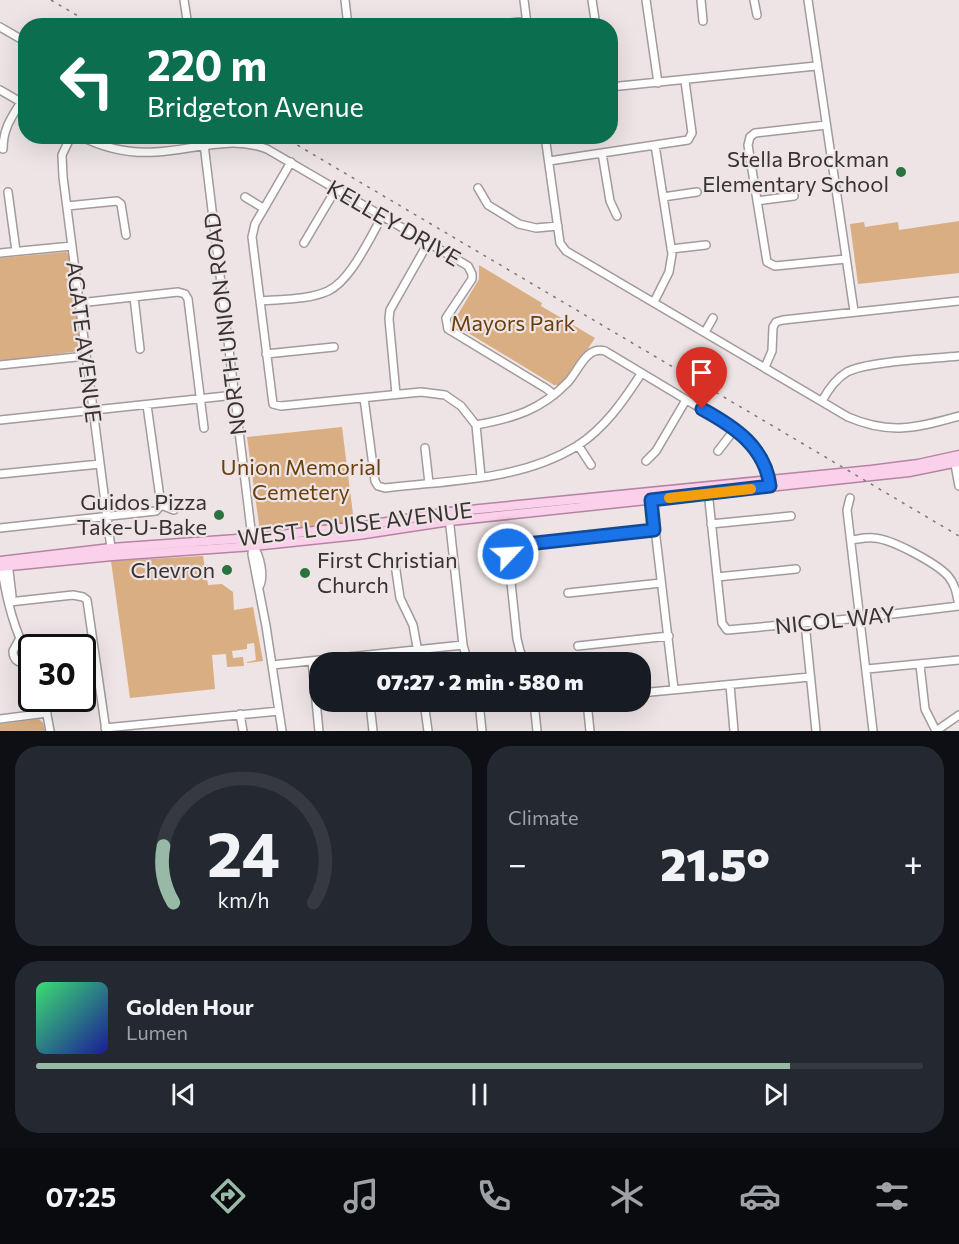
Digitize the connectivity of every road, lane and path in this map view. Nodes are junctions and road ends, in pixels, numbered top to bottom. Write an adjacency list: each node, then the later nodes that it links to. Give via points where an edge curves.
1 (184, 0): 10 (street)
2 (345, 0): 11 (street)
3 (524, 0): 12 (street)
4 (592, 0): 13 (street)
5 (646, 0): 19 (street)
6 (701, 0): 14 (street)
7 (754, 0): 9 (street)
8 (808, 0): 17 (street)
9 (756, 15)
10 (187, 18)
11 (347, 18)
12 (526, 18)
13 (595, 18)
14 (703, 21)
15 (0, 27): 16 (street)
16 (18, 37)
17 (816, 66): 18 (street); 24 (street)
18 (685, 81): 19 (street); 30 (street, via 692,133 688,140)
19 (658, 83): 20 (street)
20 (618, 86)
21 (0, 90): 22 (street)
22 (18, 101)
23 (18, 110): 32 (street, via 7,124)
24 (826, 125): 43 (street, via 750,137); 57 (street)
25 (67, 144): 44 (street, AGATE AVENUE, via 62,155)
26 (99, 144): 31 (street, KELLEY DRIVE, via 127,152)
27 (222, 144): 31 (street, KELLEY DRIVE)
28 (252, 144): 35 (street, KELLEY DRIVE)
29 (546, 144): 34 (street)
30 (655, 145): 33 (street); 42 (street)
31 (204, 146): 75 (street, NORTH UNION ROAD)
32 (3, 149)
33 (602, 153): 34 (street); 46 (street, via 610,201)
34 (549, 160): 48 (street)
35 (291, 162): 37 (street, KELLEY DRIVE); 45 (street)
36 (478, 188): 48 (street, via 488,205 519,224 536,228)
37 (336, 189): 47 (street, KELLEY DRIVE); 50 (street)
38 (8, 192): 55 (street)
39 (697, 192): 42 (street)
40 (794, 196): 43 (street)
41 (244, 197): 45 (street)
42 (663, 197): 54 (street)
43 (757, 201): 57 (street, via 767,262 775,266)
44 (67, 206): 49 (street, via 117,201 121,204); 53 (street, AGATE AVENUE)
45 (263, 208): 59 (street, via 252,237)
46 (617, 216)
47 (382, 217): 51 (street, KELLEY DRIVE); 59 (street, via 347,276 334,288 316,295)
48 (558, 226): 61 (street, via 560,243 566,251)
49 (126, 235)
50 (304, 243)
51 (428, 243): 74 (street, via 390,310); 76 (street, KELLEY DRIVE, via 468,266 472,274 447,318 448,329)
52 (706, 244): 54 (street)
53 (72, 246): 55 (street); 62 (street, AGATE AVENUE)
54 (671, 249): 61 (street, via 672,264)
55 (16, 251): 56 (street)
56 (0, 253)
57 (846, 259): 63 (street)
58 (134, 297): 62 (street); 67 (street); 78 (street, via 178,292 188,298)
59 (260, 301): 68 (street)
60 (959, 301): 63 (street)
61 (654, 302): 65 (street)
62 (80, 303): 69 (street, AGATE AVENUE)
63 (854, 311): 72 (street, via 776,322)
64 (713, 318): 65 (street)
65 (705, 332): 72 (street)
66 (334, 347): 68 (street)
67 (140, 349)
68 (266, 354): 77 (street, via 273,404)
69 (86, 356): 71 (street); 82 (street, AGATE AVENUE)
70 (959, 356): 80 (street, via 858,368 841,376)
71 (0, 365)
72 (765, 368): 80 (street)
73 (641, 374): 76 (street, via 599,350 591,352); 79 (street); 88 (street, via 616,410)
74 (396, 394): 77 (street); 85 (street, via 445,395 461,406)
75 (235, 395): 78 (street); 112 (street, NORTH UNION ROAD)
76 (554, 395): 85 (street, via 518,416)
77 (364, 398): 97 (street, via 378,486)
78 (201, 399): 81 (street); 86 (street)
79 (686, 400): 87 (street); 92 (street)
80 (822, 401): 83 (street, via 855,420 886,429 913,428)
81 (147, 405): 82 (street); 103 (street)
82 (93, 410): 84 (street); 93 (street, AGATE AVENUE)
83 (959, 416)
84 (0, 420)
85 (476, 425): 96 (street)
86 (204, 428)
87 (735, 429): 90 (street); 98 (street, via 758,452)
88 (578, 445): 94 (street); 96 (street, via 528,468)
89 (425, 448): 97 (street)
90 (718, 451)
91 (957, 459): 98 (main road, WEST LOUISE AVENUE); 99 (street)
92 (646, 461)
93 (100, 464): 95 (street); 107 (street, AGATE AVENUE)
94 (591, 465)
95 (0, 474)
96 (482, 477): 97 (street)
97 (429, 483)
98 (770, 483): 100 (main road, WEST LOUISE AVENUE)
99 (959, 486)
100 (707, 489): 101 (main road, WEST LOUISE AVENUE); 108 (street)
101 (651, 495): 105 (main road, WEST LOUISE AVENUE); 110 (street)
102 (850, 498): 111 (street, via 847,510)
103 (161, 505): 104 (street); 107 (street, via 156,511)
104 (174, 510)
105 (449, 516): 112 (main road, WEST LOUISE AVENUE); 127 (street)
106 (791, 516): 108 (street)
107 (107, 517): 109 (street); 113 (street, AGATE AVENUE)
108 (711, 524): 117 (street)
109 (0, 528)
110 (654, 530): 118 (street); 132 (street, via 512,546 508,554)
111 (851, 540): 121 (street, via 889,541 936,566 949,577); 122 (street)
112 (252, 542): 113 (main road, WEST LOUISE AVENUE); 114 (main road, WEST LOUISE AVENUE); 136 (street, NORTH UNION ROAD)
113 (111, 548): 114 (main road, WEST LOUISE AVENUE)
114 (3, 564): 120 (street, via 5,597)
115 (395, 564): 129 (street, via 400,598)
116 (796, 569): 117 (street)
117 (717, 578): 123 (street, NICOL WAY, via 726,630)
118 (662, 583): 119 (street); 124 (street)
119 (568, 593)
120 (9, 602): 125 (street); 154 (street, via 73,595 88,603)
121 (959, 606): 122 (street, NICOL WAY)
122 (860, 618): 123 (street, NICOL WAY); 138 (street)
123 (805, 623): 139 (street)
124 (669, 636): 128 (street); 141 (street)
125 (18, 638)
126 (18, 642): 135 (street, via 13,651)
127 (463, 645): 129 (street); 131 (street)
128 (578, 646)
129 (419, 650): 130 (street)
130 (400, 652)
131 (465, 652)
132 (521, 652)
133 (959, 660): 137 (street)
134 (309, 661): 136 (street)
135 (18, 662)
136 (272, 665): 143 (street, NORTH UNION ROAD)
137 (920, 665): 138 (street); 168 (street, via 925,710)
138 (867, 669): 167 (street)
139 (810, 677): 140 (street); 166 (street)
140 (730, 685): 141 (street); 164 (street)
141 (674, 689): 142 (street)
142 (651, 692)
143 (279, 711): 151 (street); 157 (street, NORTH UNION ROAD)
144 (317, 712): 158 (street)
145 (425, 712): 160 (street)
146 (480, 712): 161 (street)
147 (535, 712): 162 (street)
148 (588, 712): 163 (street)
149 (47, 713): 153 (street); 155 (street)
150 (371, 713): 159 (street)
151 (240, 714): 154 (street); 156 (street)
152 (959, 715): 168 (street)
153 (0, 719)
154 (105, 730)
155 (50, 731)
156 (243, 731)
157 (282, 731)
158 (319, 731)
159 (373, 731)
160 (428, 731)
161 (482, 731)
162 (537, 731)
163 (590, 731)
164 (734, 731)
165 (807, 731): 166 (street)
166 (816, 731)
167 (873, 731)
168 (936, 731)

